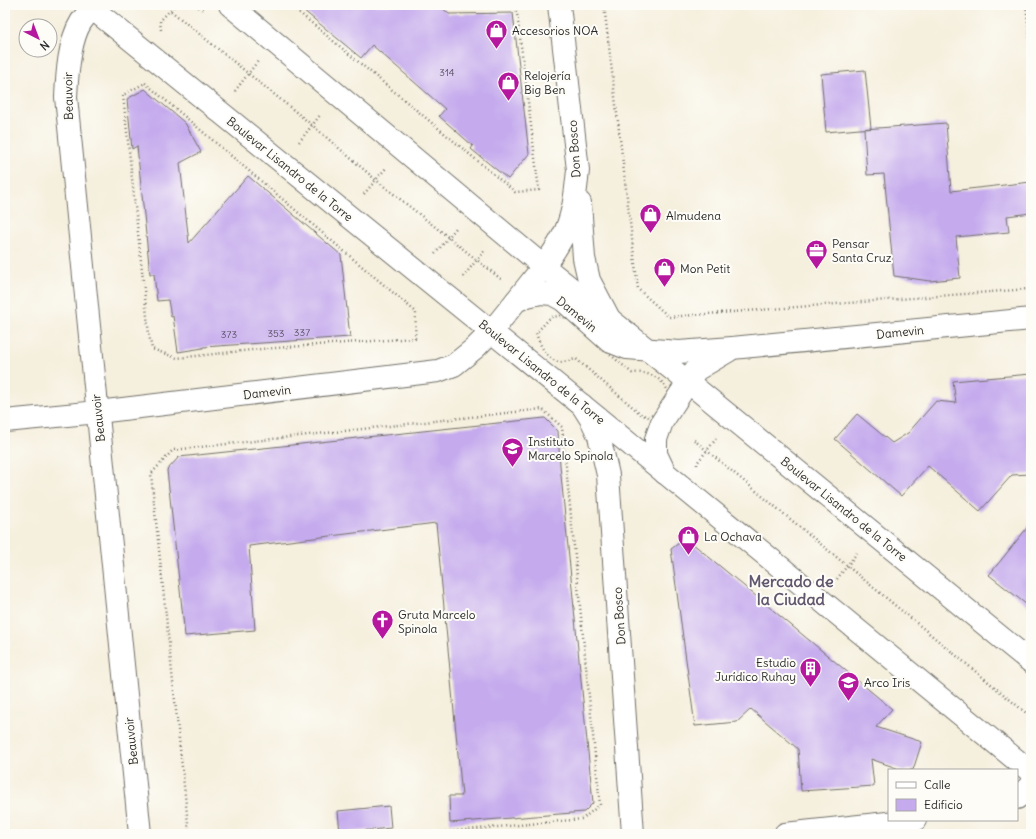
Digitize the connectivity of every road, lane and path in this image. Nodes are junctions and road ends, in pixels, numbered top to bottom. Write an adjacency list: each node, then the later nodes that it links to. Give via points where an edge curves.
1 (176, 5): 9 (path)
2 (230, 5): 28 (street, Boulevar Lisandro de la Torre)
3 (290, 5): 4 (path, via 515,192 539,190)
4 (516, 5)
5 (559, 5): 20 (street, Don Bosco)
6 (604, 5): 31 (path, via 638,288 669,317 1028,289)
7 (1026, 5): 11 (path)
8 (91, 6): 35 (street, Boulevar Lisandro de la Torre); 41 (street, Beauvoir, via 74,39 68,67 66,97)
9 (170, 11): 10 (path, via 160,21); 13 (path)
10 (161, 33)
11 (1031, 48)
12 (258, 61): 13 (path)
13 (248, 74): 15 (path); 17 (path)
14 (145, 83): 14 (path, via 123,95 152,349 177,358 415,338 416,312)
15 (233, 93)
16 (323, 111): 17 (path)
17 (312, 125): 18 (path); 21 (path)
18 (296, 145)
19 (389, 165): 21 (path)
20 (578, 170): 28 (street, Don Bosco, via 566,230); 34 (street, via 584,258 589,280)
21 (376, 180): 22 (path); 24 (path)
22 (361, 198)
23 (460, 223): 24 (path)
24 (448, 238): 26 (path); 27 (path)
25 (487, 248): 27 (path)
26 (433, 257)
27 (477, 260): 29 (path); 30 (path)
28 (543, 266): 32 (street, Don Bosco); 34 (street, Boulevar Lisandro de la Torre)
29 (460, 280)
30 (505, 282)
31 (1031, 286)
32 (512, 306): 35 (street, Damevin); 37 (street, Damevin, via 527,296 552,294 563,300 609,341 627,348); 38 (street, via 507,319 509,333)
33 (1031, 319): 36 (street, Damevin)
34 (610, 320): 37 (street, Boulevar Lisandro de la Torre)
35 (491, 332): 38 (street, Boulevar Lisandro de la Torre); 41 (street, Damevin, via 465,357 454,365 438,371)
36 (732, 348): 37 (street, Damevin, via 679,352); 39 (street, via 696,370)
37 (647, 350): 39 (street, Boulevar Lisandro de la Torre)
38 (531, 363): 40 (street, Boulevar Lisandro de la Torre)
39 (687, 382): 47 (street, via 662,422 656,439 656,454); 51 (street, Boulevar Lisandro de la Torre)
40 (581, 404): 47 (street, Boulevar Lisandro de la Torre); 62 (street, Don Bosco, via 599,436 608,475)
41 (98, 412): 42 (street, Damevin); 59 (street, Beauvoir)
42 (5, 421)
43 (721, 436): 45 (path)
44 (694, 440): 45 (path)
45 (706, 450): 46 (path, via 697,463); 49 (path)
46 (698, 471)
47 (665, 472): 53 (street, Boulevar Lisandro de la Torre)
48 (858, 552): 49 (path)
49 (847, 566): 50 (path); 52 (path)
50 (836, 581)
51 (1031, 662)
52 (1031, 717)
53 (1031, 772)
54 (1031, 785): 55 (street)
55 (1018, 797)
56 (1031, 807): 57 (street)
57 (1018, 808)
58 (907, 821): 63 (street)
59 (140, 834)
60 (190, 834): 61 (path, via 151,474 173,450 542,409 562,427 600,805 582,819)
61 (424, 834)
62 (633, 834)
63 (785, 834)

